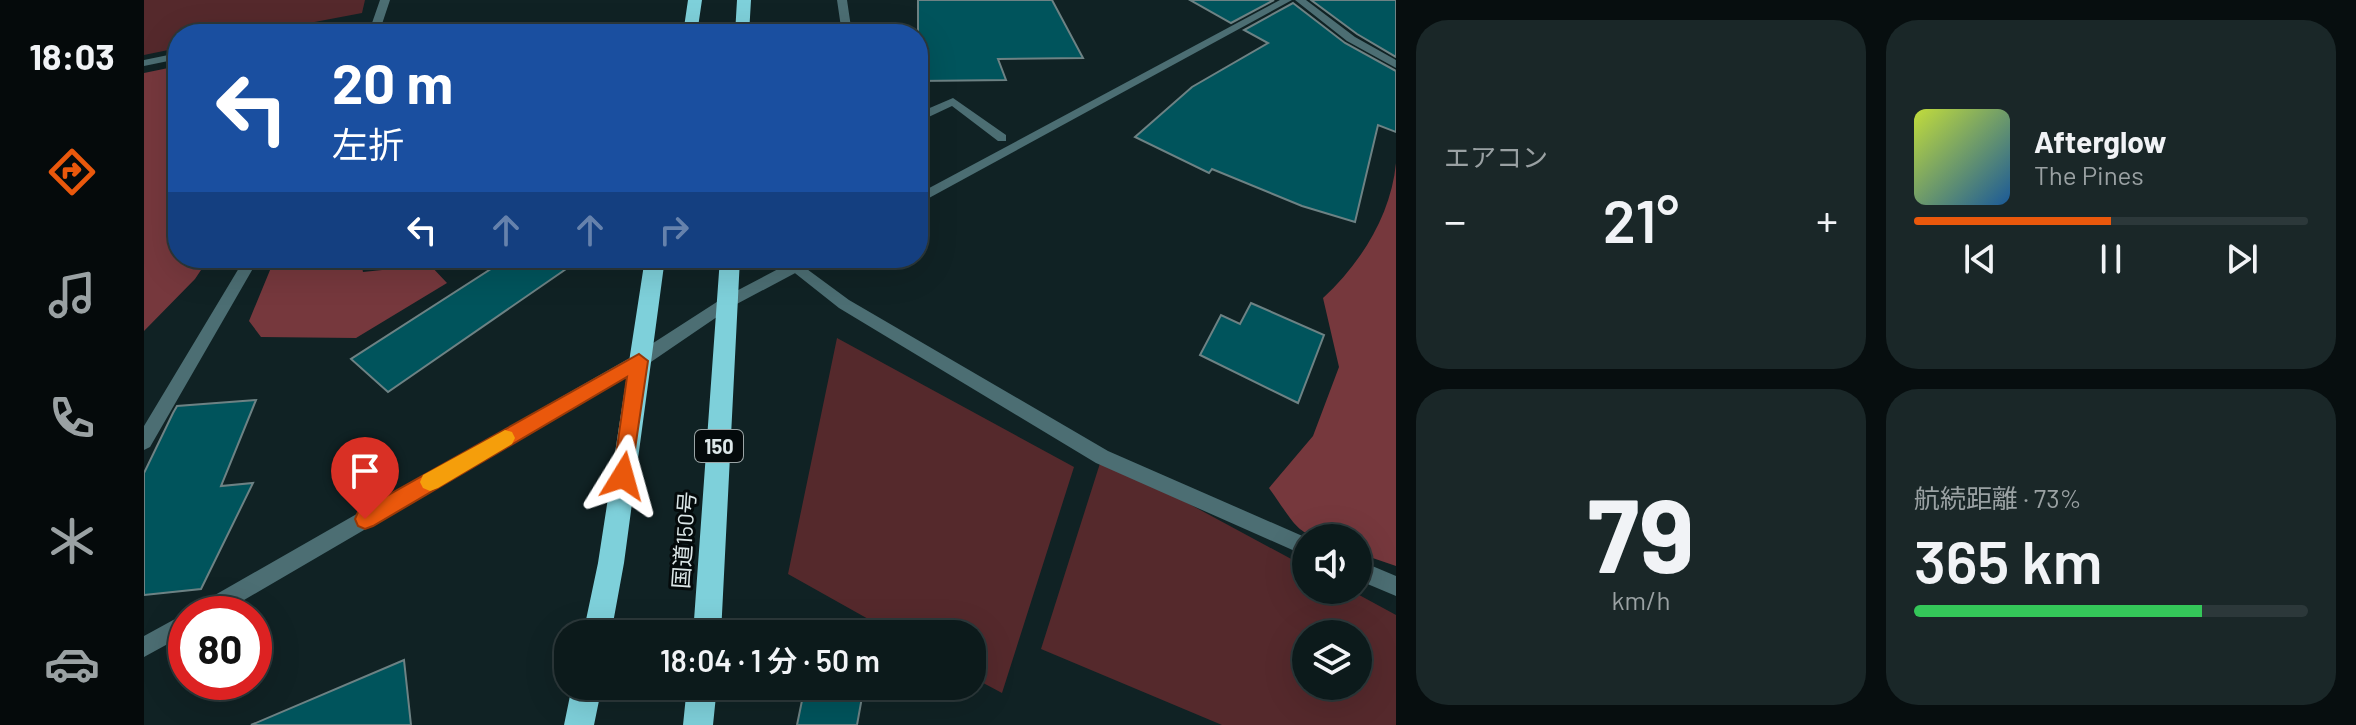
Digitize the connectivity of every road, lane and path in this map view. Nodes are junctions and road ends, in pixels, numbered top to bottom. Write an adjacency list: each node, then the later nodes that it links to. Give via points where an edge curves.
1 (385, 0): 7 (street)
2 (695, 0): 8 (highway)
3 (744, 0): 9 (highway)
4 (842, 0): 10 (street)
5 (1287, 0): 16 (street)
6 (1300, 0): 13 (street)
7 (378, 24)
8 (691, 24)
9 (743, 24)
10 (846, 24)
11 (168, 58): 12 (street)
12 (144, 63)
13 (1396, 65)
14 (928, 113): 15 (street, via 953,101)
15 (1002, 138)
16 (928, 195)
17 (246, 268): 24 (street)
18 (653, 268): 23 (highway)
19 (730, 268): 22 (highway, 国道150号 / 150)
20 (793, 268): 22 (street)
21 (810, 268): 25 (street, via 844,304 1102,457)
22 (728, 302): 23 (street); 30 (highway, 国道150号 / 150)
23 (639, 361): 28 (street); 29 (highway)
24 (144, 442)
25 (1292, 541)
26 (1372, 576): 27 (street)
27 (1396, 586)
28 (232, 596)
29 (600, 620)
30 (708, 620)
31 (168, 633): 32 (street)
32 (144, 647)
33 (584, 700): 35 (highway)
34 (701, 700): 36 (highway)
35 (579, 725)
36 (698, 725)

